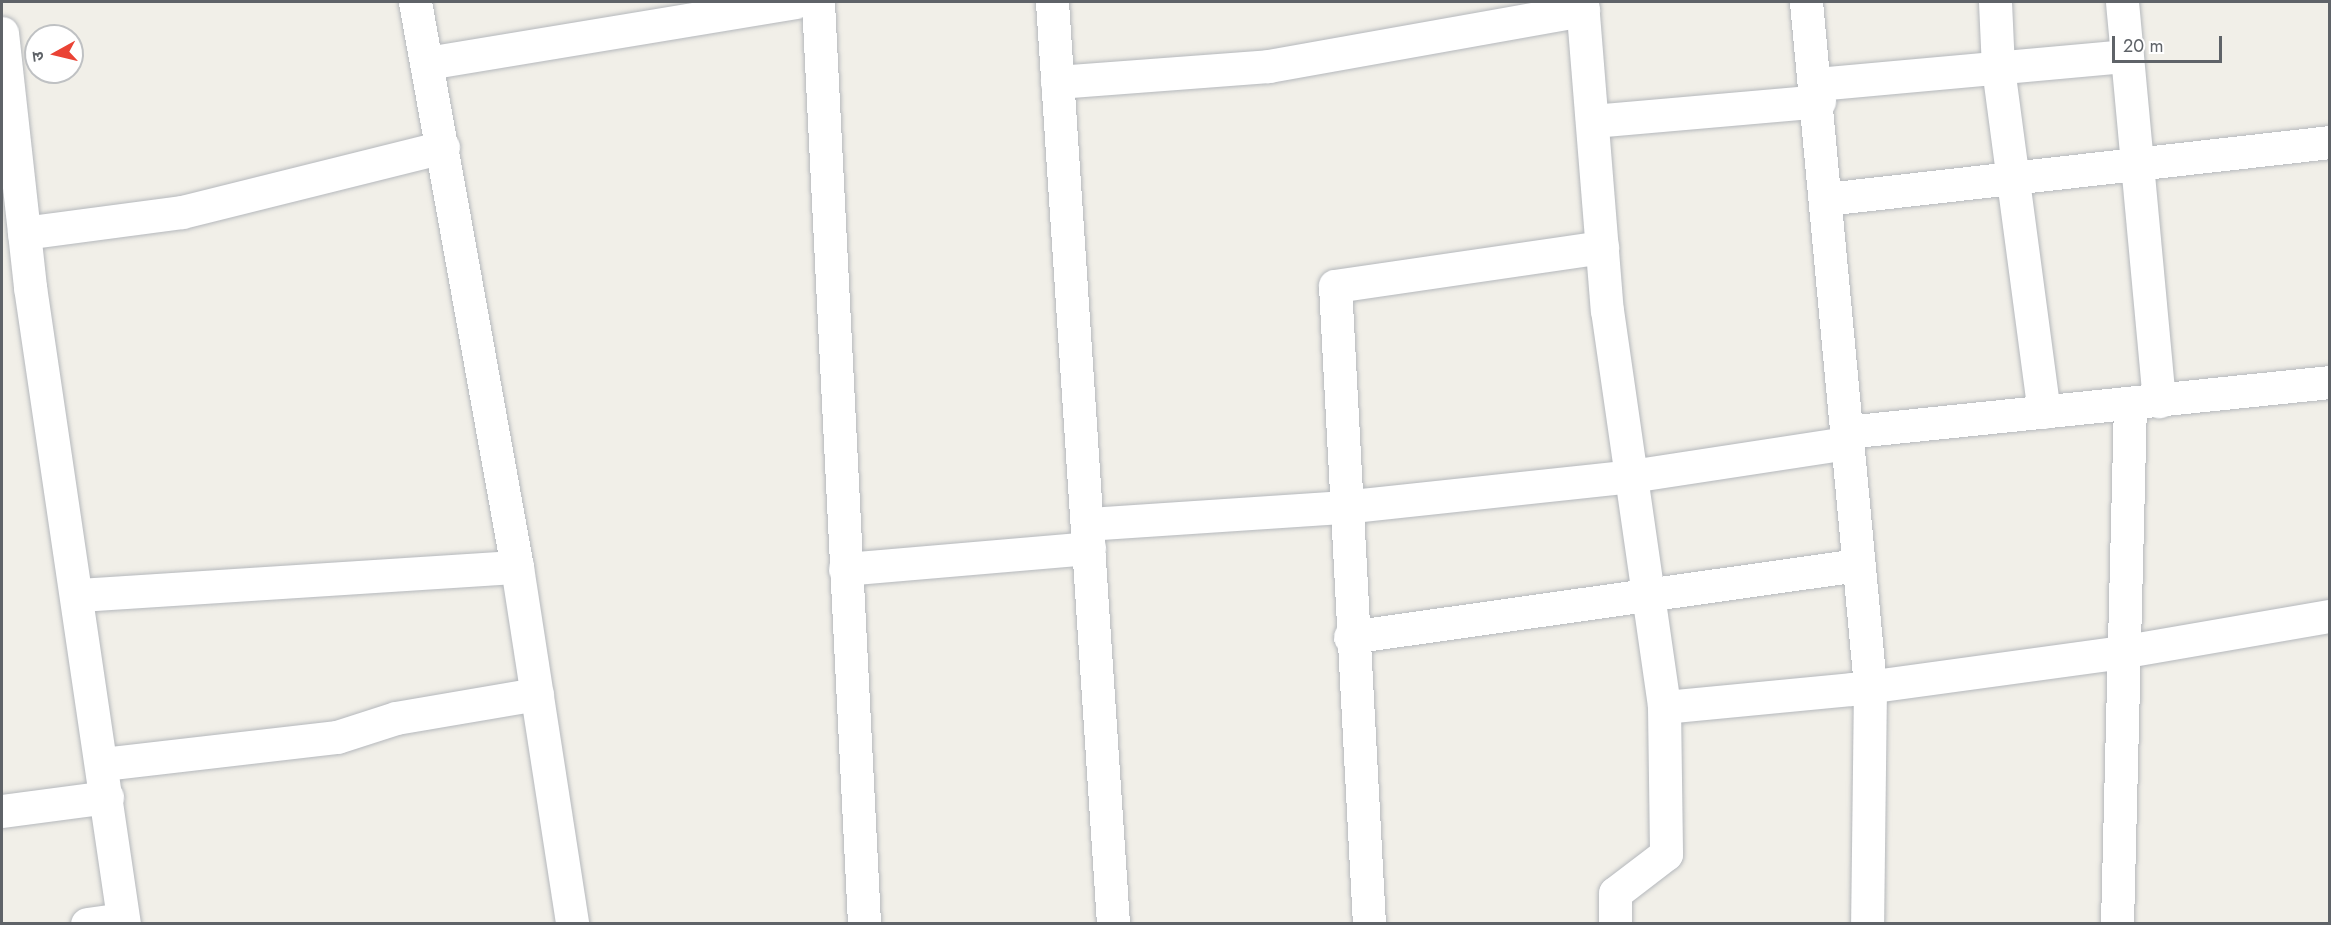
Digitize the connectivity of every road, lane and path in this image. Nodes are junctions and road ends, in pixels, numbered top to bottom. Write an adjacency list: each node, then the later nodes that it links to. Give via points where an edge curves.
1 (415, 2): 11 (street)
2 (795, 2): 11 (street)
3 (818, 2): 32 (street)
4 (1052, 2): 13 (street)
5 (1806, 2): 14 (street)
6 (1995, 2): 12 (street)
7 (2122, 2): 10 (street)
8 (1582, 6): 13 (street, via 1268,66); 15 (street)
9 (2, 33): 21 (street)
10 (2127, 56): 12 (street); 18 (street)
11 (427, 63): 17 (street)
12 (1998, 68): 14 (street); 19 (street)
13 (1057, 82): 29 (street)
14 (1818, 93): 15 (street); 20 (street)
15 (1592, 121): 22 (street)
16 (2330, 142): 18 (street)
17 (442, 147): 21 (street, via 182,212); 31 (street)
18 (2138, 165): 19 (street); 24 (street)
19 (2013, 180): 20 (street); 25 (street)
20 (1826, 198): 26 (street)
21 (24, 233): 34 (street)
22 (1602, 247): 27 (street); 28 (street, via 1335,286)
23 (2330, 382): 24 (street)
24 (2145, 402): 25 (street); 37 (street)
25 (2043, 412): 26 (street)
26 (1846, 437): 27 (street); 30 (street)
27 (1631, 476): 28 (street); 33 (street)
28 (1343, 507): 29 (street); 36 (street)
29 (1088, 536): 32 (street); 48 (street)
30 (1858, 565): 33 (street); 38 (street)
31 (518, 567): 34 (street); 39 (street)
32 (845, 568): 47 (street)
33 (1648, 594): 36 (street); 40 (street)
34 (80, 595): 41 (street)
35 (2330, 616): 37 (street)
36 (1350, 638): 49 (street)
37 (2121, 652): 38 (street); 52 (street)
38 (1870, 686): 40 (street); 51 (street)
39 (537, 694): 41 (street, via 396,718 337,737); 46 (street)
40 (1664, 707): 50 (street, via 1666,854 1615,893)
41 (103, 764): 42 (street)
42 (107, 797): 43 (street); 44 (street)
43 (2, 811)
44 (124, 921): 45 (street)
45 (87, 924)
46 (572, 924)
47 (864, 924)
48 (1113, 924)
49 (1369, 924)
50 (1615, 924)
51 (1867, 924)
52 (2117, 924)

